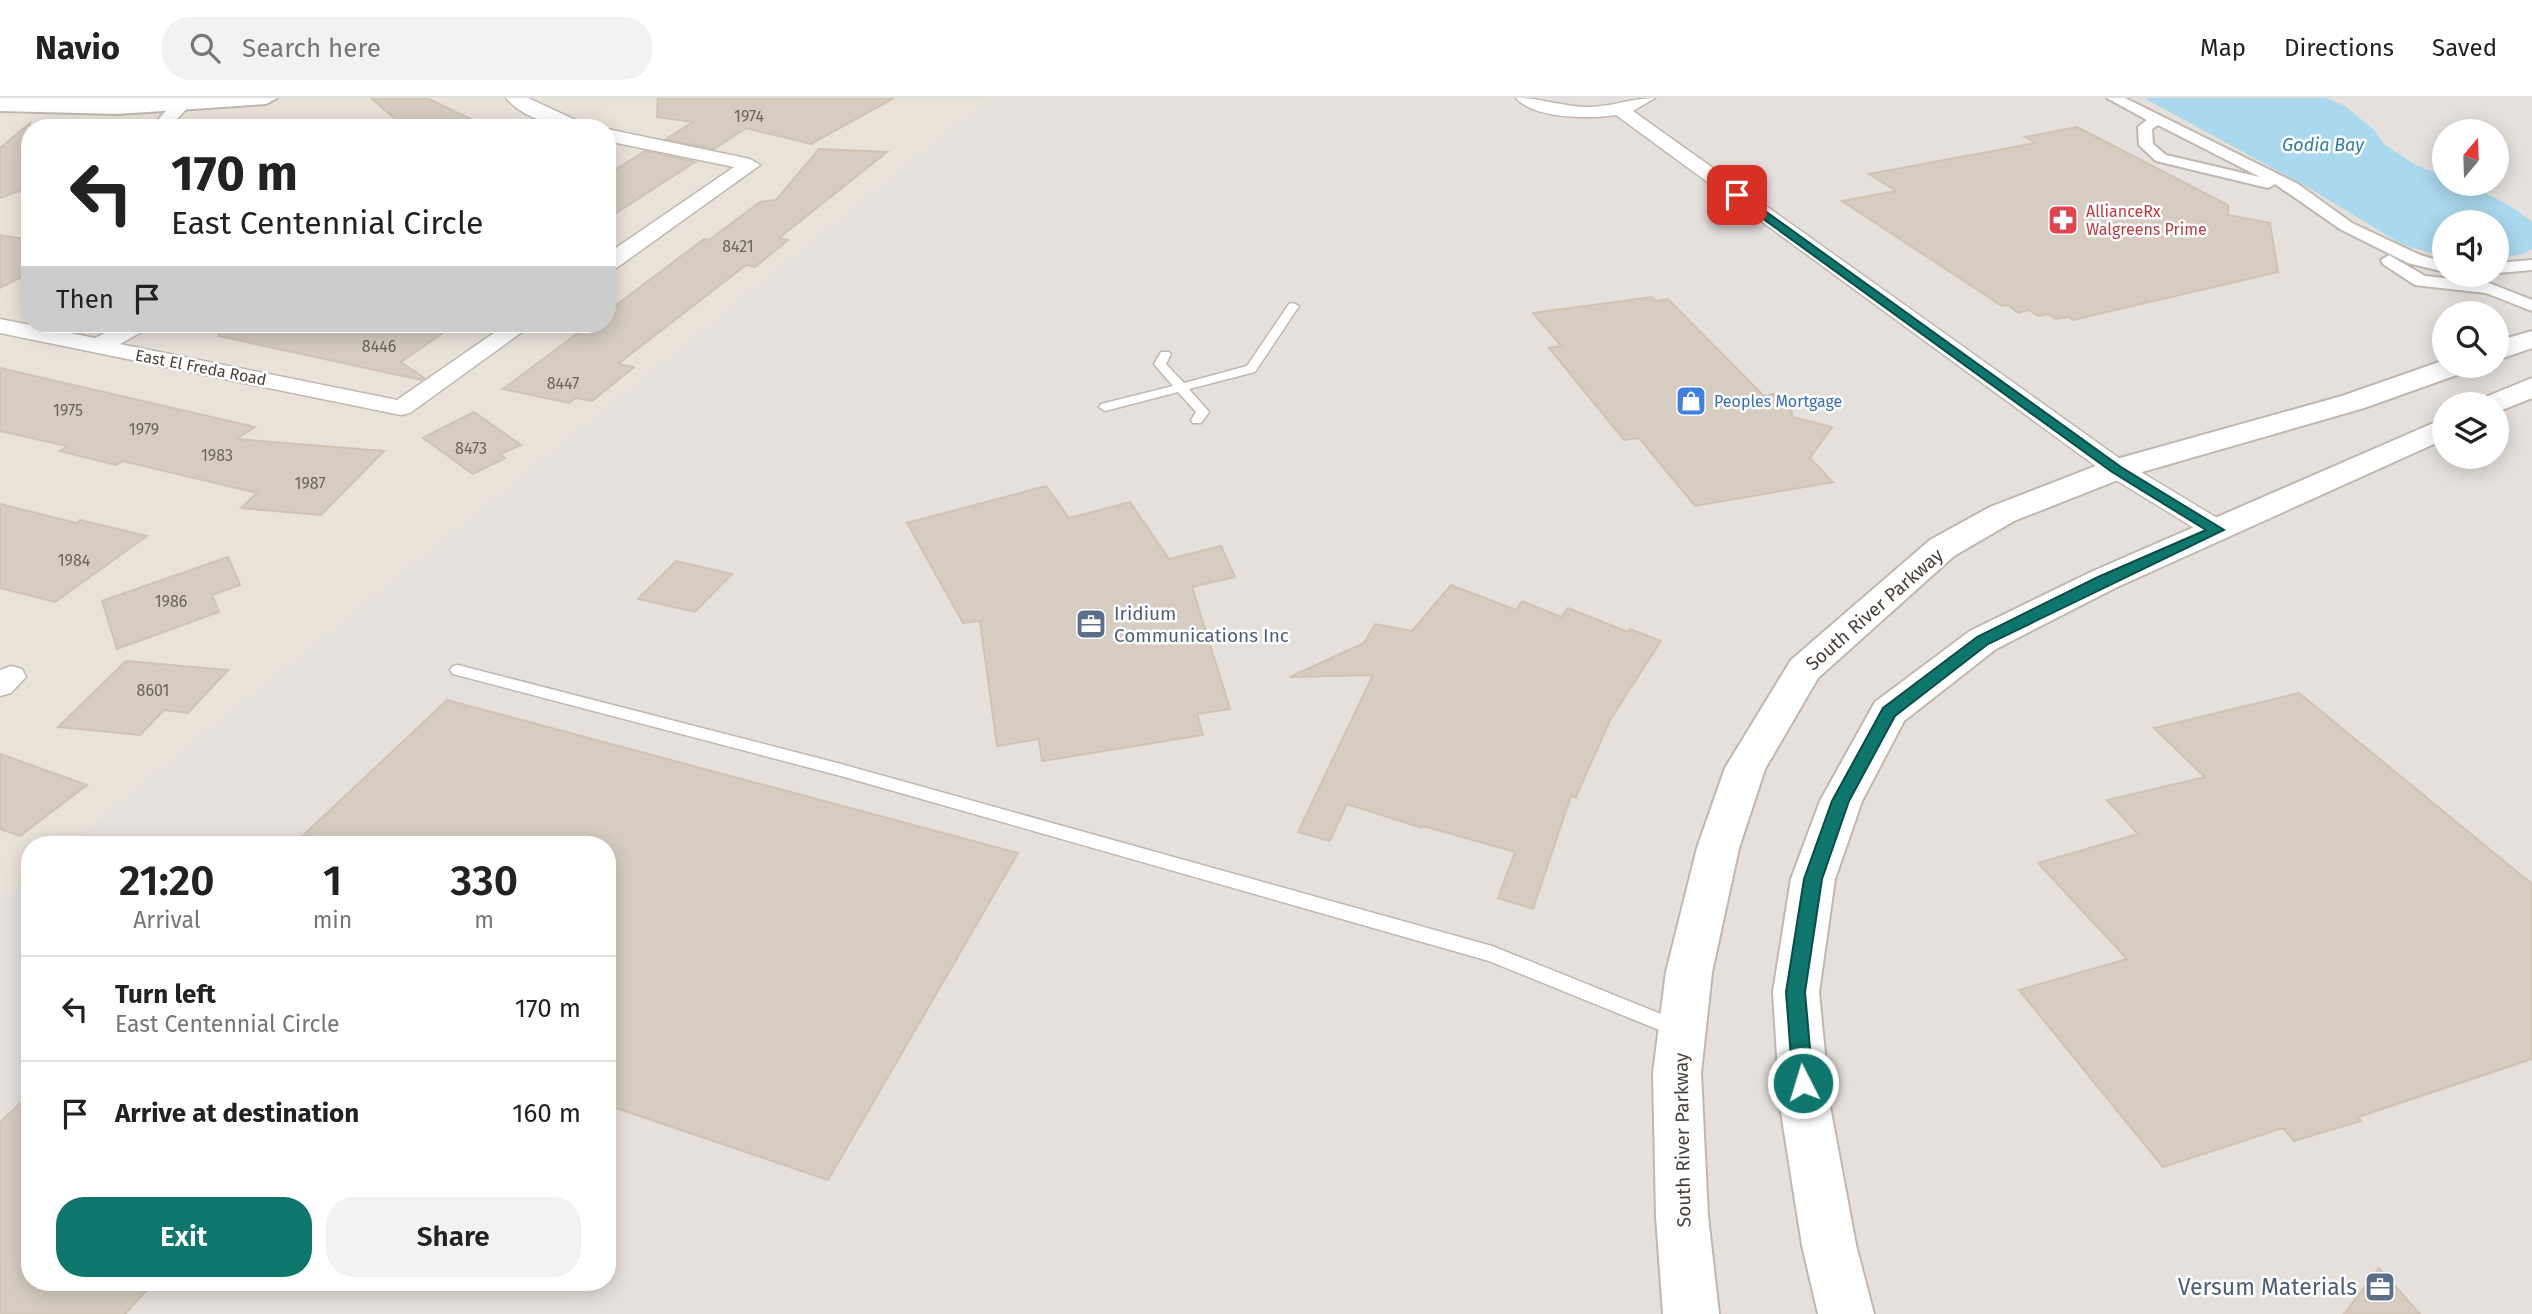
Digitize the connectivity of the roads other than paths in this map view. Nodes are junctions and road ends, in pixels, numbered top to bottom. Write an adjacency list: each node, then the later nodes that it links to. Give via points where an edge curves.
1 (266, 98): 7 (street)
2 (515, 98): 10 (street)
3 (1525, 98): 8 (street, via 1572,110)
4 (1646, 98): 8 (street)
5 (2114, 98): 11 (street)
6 (0, 104): 7 (street)
7 (181, 105): 9 (street)
8 (1619, 109): 37 (street)
9 (168, 119)
10 (556, 119)
11 (2156, 121): 13 (street); 13 (street, via 2145,127 2146,145 2161,158)
12 (616, 137): 15 (street, via 750,165)
13 (2293, 187): 14 (street)
14 (2346, 226): 16 (street); 20 (street, via 2354,238 2421,281 2489,288)
15 (616, 258)
16 (2432, 264)
17 (2532, 265): 18 (street)
18 (2509, 267)
19 (1293, 306): 31 (lane, via 1251,369)
20 (2532, 306)
21 (0, 326): 22 (street, East El Freda Road)
22 (21, 330)
23 (34, 333): 27 (street, East El Freda Road)
24 (122, 333): 27 (street)
25 (509, 333): 27 (street, East El Freda Road, via 401,408)
26 (2532, 338): 28 (street)
27 (98, 346)
28 (2509, 347)
29 (1165, 354): 31 (lane, via 1160,364)
30 (2432, 374): 37 (street, South River Parkway, via 2353,402)
31 (1180, 387): 34 (lane); 35 (lane, via 1203,412)
32 (2532, 387): 33 (street)
33 (2509, 397)
34 (1105, 407)
35 (1197, 420)
36 (2432, 433): 38 (street)
37 (2117, 470): 38 (street); 40 (street, South River Parkway, via 2002,514 1942,548 1804,669 1745,768 1718,848 1689,972)
38 (2217, 530): 42 (street, via 1983,640 1889,712 1841,801 1813,879 1796,992 1805,1106)
39 (457, 670): 40 (lane, via 841,770 1492,954)
40 (1682, 1031): 41 (street, South River Parkway, via 1676,1073)
41 (1691, 1314)
42 (1846, 1314)

